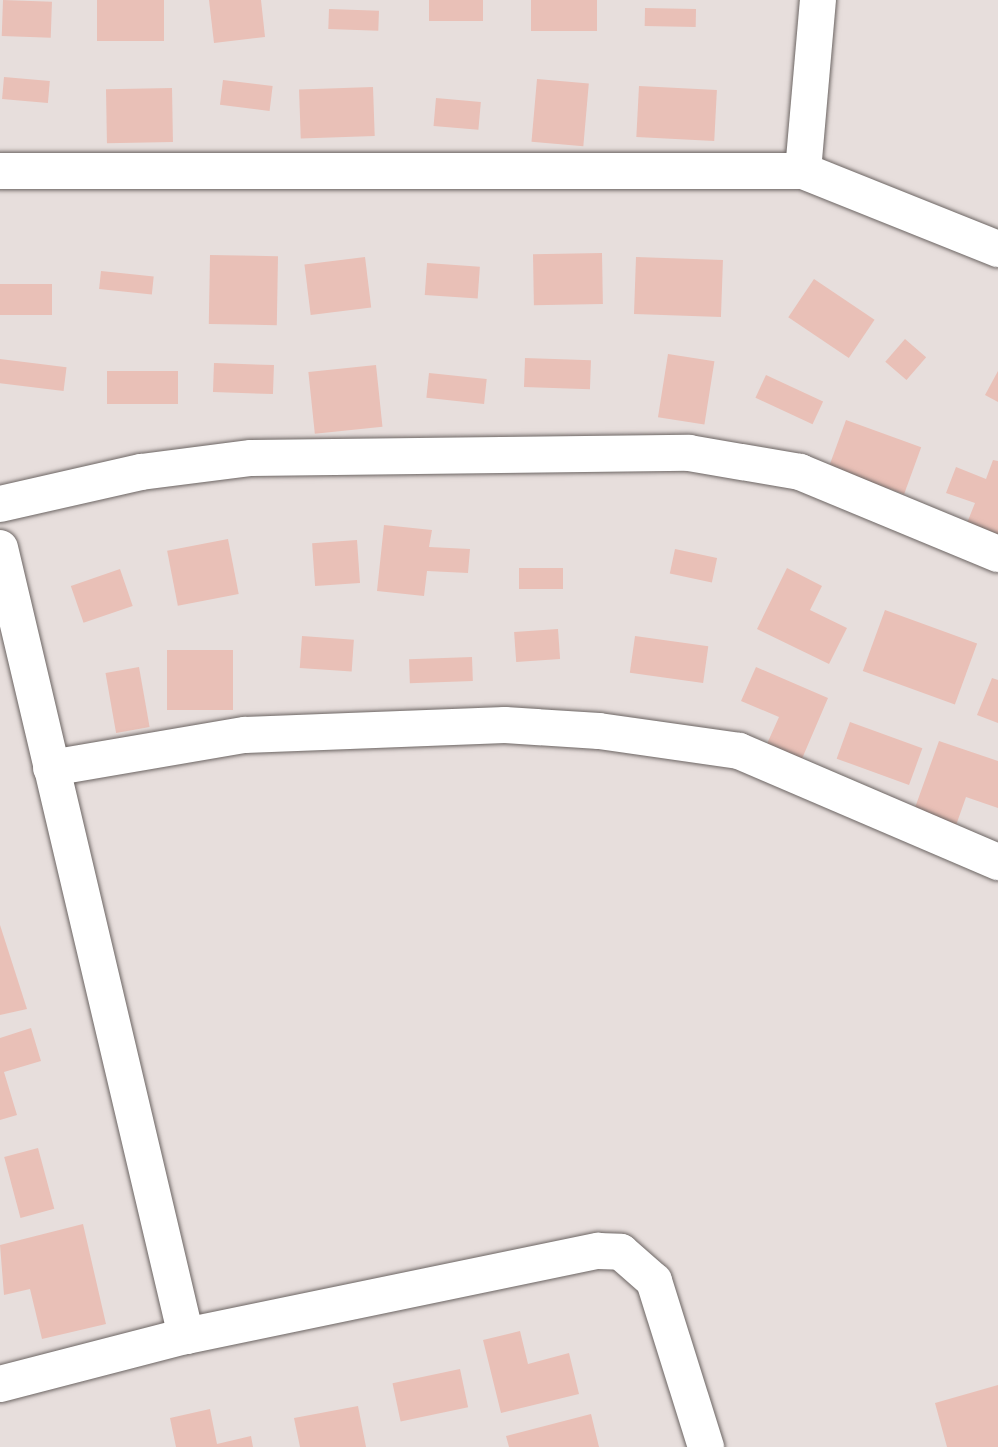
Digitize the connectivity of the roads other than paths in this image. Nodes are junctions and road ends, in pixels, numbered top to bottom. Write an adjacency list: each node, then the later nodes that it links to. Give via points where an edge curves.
1 (818, 0): 3 (street)
2 (0, 171): 3 (street)
3 (803, 171): 4 (street)
4 (998, 249)
5 (0, 504): 7 (street, via 141,472 251,458 689,453 800,472)
6 (0, 548): 8 (street)
7 (998, 554)
8 (51, 768): 9 (street, via 245,735 505,725 599,731 739,751); 10 (street)
9 (998, 862)
10 (186, 1336): 11 (street); 12 (street, via 598,1251 621,1252 654,1281)
11 (0, 1384)
12 (706, 1447)

